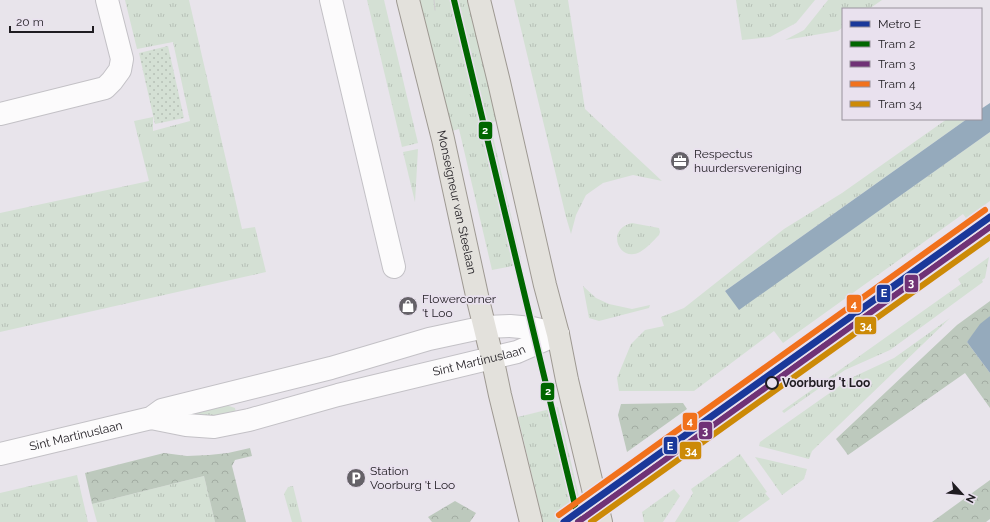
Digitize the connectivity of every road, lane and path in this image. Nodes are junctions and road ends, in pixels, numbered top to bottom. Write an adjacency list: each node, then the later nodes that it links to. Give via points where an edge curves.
1 (108, 0): 5 (street, via 122,59 120,70 112,82 105,88)
2 (332, 0): 6 (street)
3 (408, 0): 7 (main road, Monseigneur van Steelaan, via 443,139)
4 (479, 0): 8 (main road)
5 (0, 114)
6 (394, 268)
7 (485, 327): 8 (street, Sint Martinuslaan, via 532,328); 9 (main road, Monseigneur van Steelaan); 10 (street, Sint Martinuslaan, via 429,339 331,368 162,410)
8 (558, 334): 9 (street, Sint Martinuslaan, via 517,352); 13 (main road)
9 (492, 357): 10 (street, Sint Martinuslaan, via 214,427); 12 (main road, Monseigneur van Steelaan)
10 (151, 418): 11 (street, Sint Martinuslaan)
11 (0, 454)
12 (531, 522)
13 (602, 522)

